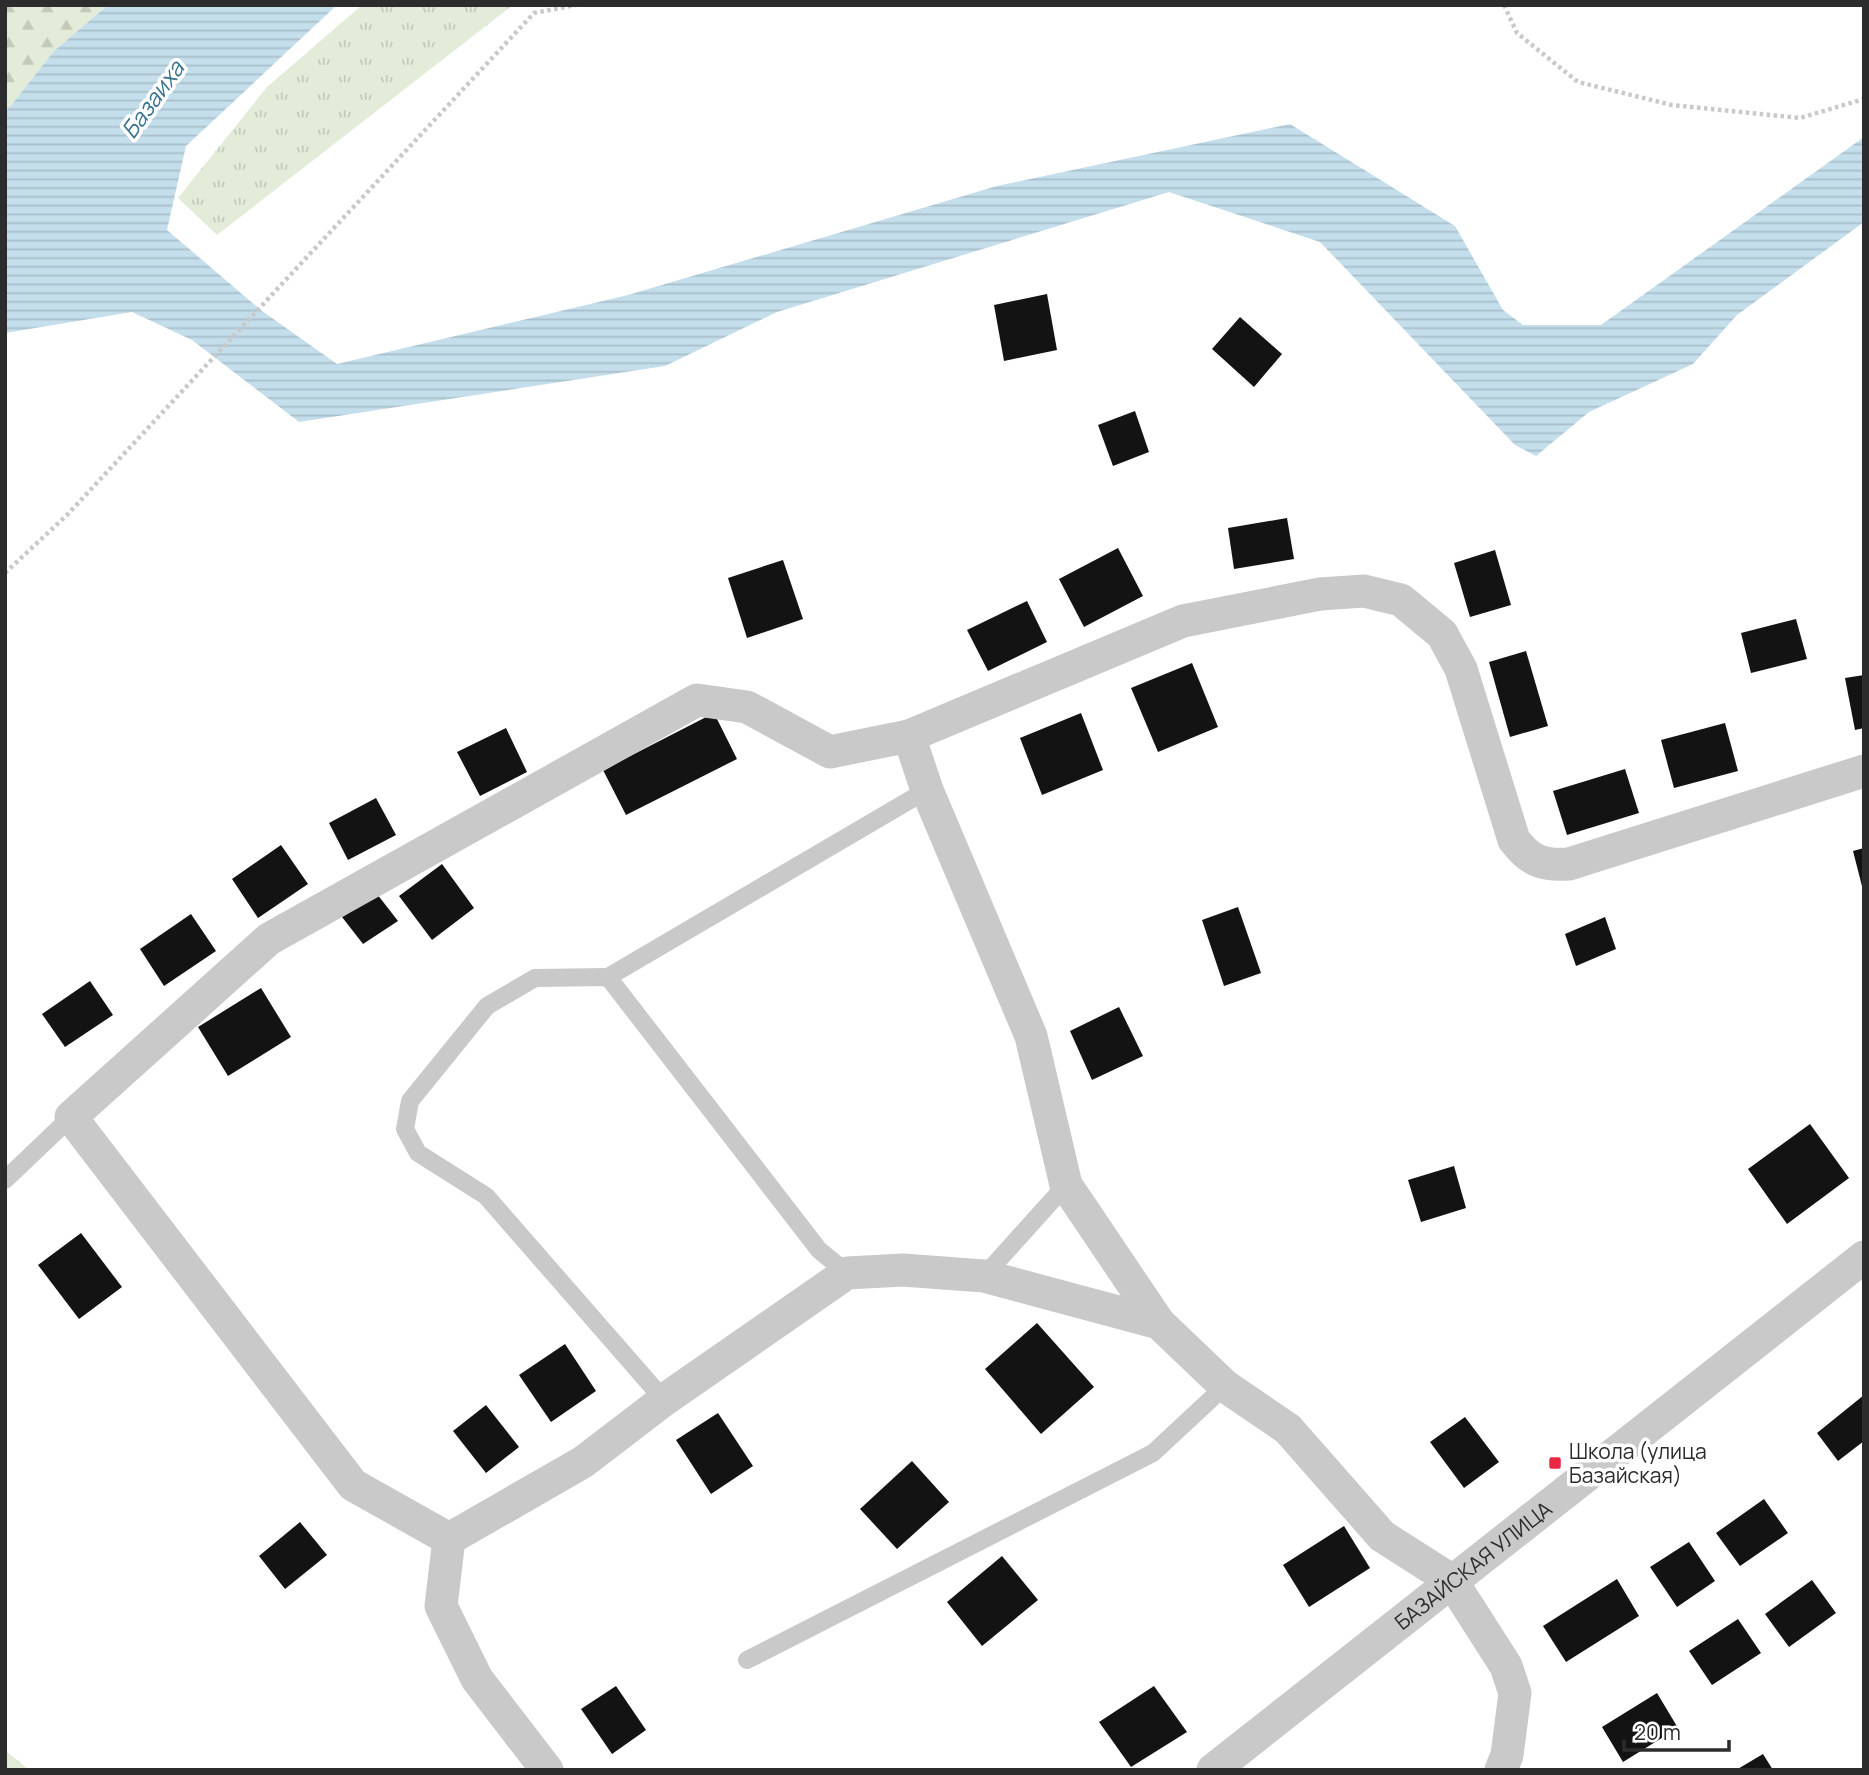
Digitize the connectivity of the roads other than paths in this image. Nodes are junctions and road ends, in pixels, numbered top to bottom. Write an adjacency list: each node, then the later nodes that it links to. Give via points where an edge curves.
1 (909, 736): 2 (street, via 1183,621 1320,594 1364,591 1401,600 1442,634 1461,669 1514,840 1527,857 1548,865 1569,864); 3 (street); 5 (street, via 830,752 747,707 697,700 269,939)
2 (1864, 771)
3 (927, 790): 4 (lane); 7 (street, via 1031,1036)
4 (608, 977): 9 (lane, via 819,1250); 13 (lane, via 536,978 487,1006 410,1101 405,1129 418,1153 486,1196)
5 (71, 1117): 6 (lane); 14 (street, via 353,1485)
6 (5, 1180)
7 (1066, 1185): 10 (lane); 11 (street)
8 (1864, 1257): 15 (street, БАЗАЙСКАЯ УЛИЦА)
9 (846, 1273): 10 (street, via 903,1270); 13 (street)
10 (984, 1276): 11 (street)
11 (1159, 1322): 12 (street)
12 (1225, 1385): 15 (street, via 1288,1429 1382,1536); 16 (lane, via 1153,1453)
13 (664, 1400): 14 (street, via 583,1462)
14 (449, 1539): 17 (street, via 441,1606 477,1679)
15 (1451, 1580): 18 (street, БАЗАЙСКАЯ УЛИЦА); 19 (street, via 1506,1666 1515,1693)
16 (747, 1660)
17 (547, 1770)
18 (1213, 1770)
19 (1501, 1770)

